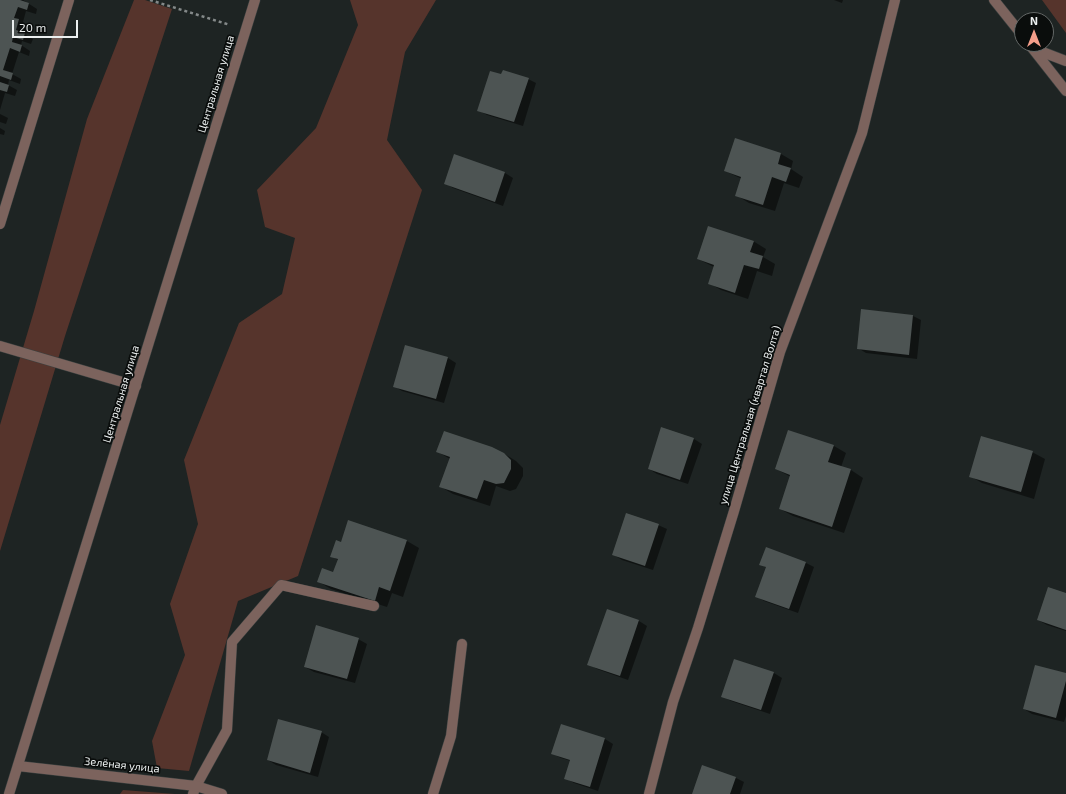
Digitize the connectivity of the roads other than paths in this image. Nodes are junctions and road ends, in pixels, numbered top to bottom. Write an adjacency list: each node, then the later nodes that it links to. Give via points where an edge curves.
1 (69, 0): 10 (street)
2 (253, 0): 12 (street, Центральная улица, via 246,30)
3 (895, 0): 20 (street, улица Центральная (квартал Волта), via 862,133 780,352 712,584 673,702)
4 (994, 0): 5 (street)
5 (1014, 26)
6 (1035, 52): 9 (street)
7 (1044, 52): 8 (street)
8 (1066, 62)
9 (1066, 91)
10 (0, 224)
11 (0, 346): 12 (street)
12 (136, 386): 15 (street, Центральная улица)
13 (374, 606): 16 (street, via 281,585 232,642 227,730)
14 (462, 644): 19 (street, via 451,736)
15 (18, 766): 16 (street, Зелёная улица); 17 (street, Центральная улица)
16 (194, 790): 18 (street, Зелёная улица)
17 (9, 794)
18 (222, 794)
19 (433, 794)
20 (649, 794)

